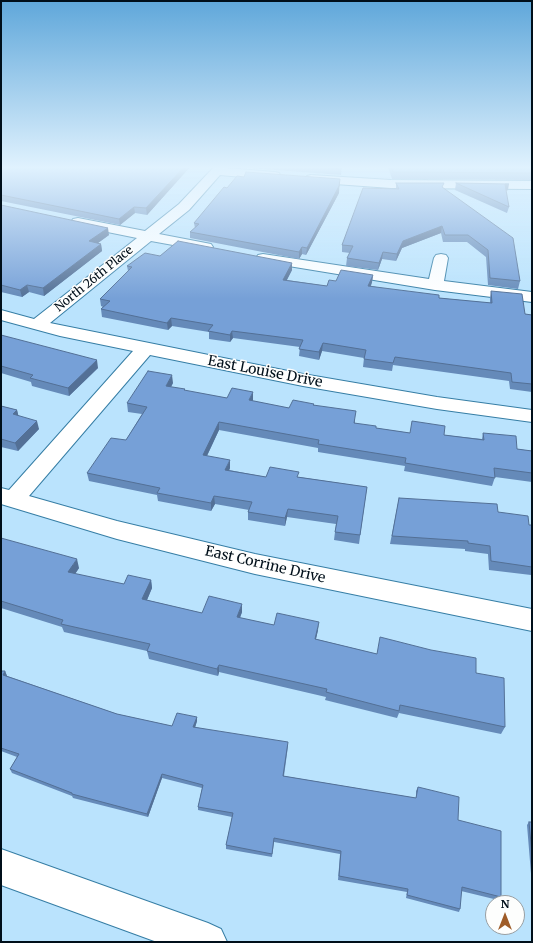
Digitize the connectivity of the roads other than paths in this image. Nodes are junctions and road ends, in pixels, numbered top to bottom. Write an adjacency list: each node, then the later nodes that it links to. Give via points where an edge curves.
1 (179, 211): 3 (street, North 26th Place)
2 (61, 218): 3 (street)
3 (147, 237): 4 (street); 10 (street, North 26th Place)
4 (222, 251)
5 (253, 256): 7 (street)
6 (441, 258): 7 (street)
7 (434, 285): 8 (street)
8 (532, 297)
9 (1, 315): 10 (street, East Louise Drive)
10 (37, 325): 11 (street, East Louise Drive)
11 (145, 349): 12 (street, East Louise Drive, via 303,380); 13 (street)
12 (532, 416)
13 (7, 498): 14 (street, East Corrine Drive, via 117,530 255,564)
14 (532, 620)
15 (1, 867): 16 (street)
16 (208, 942)

